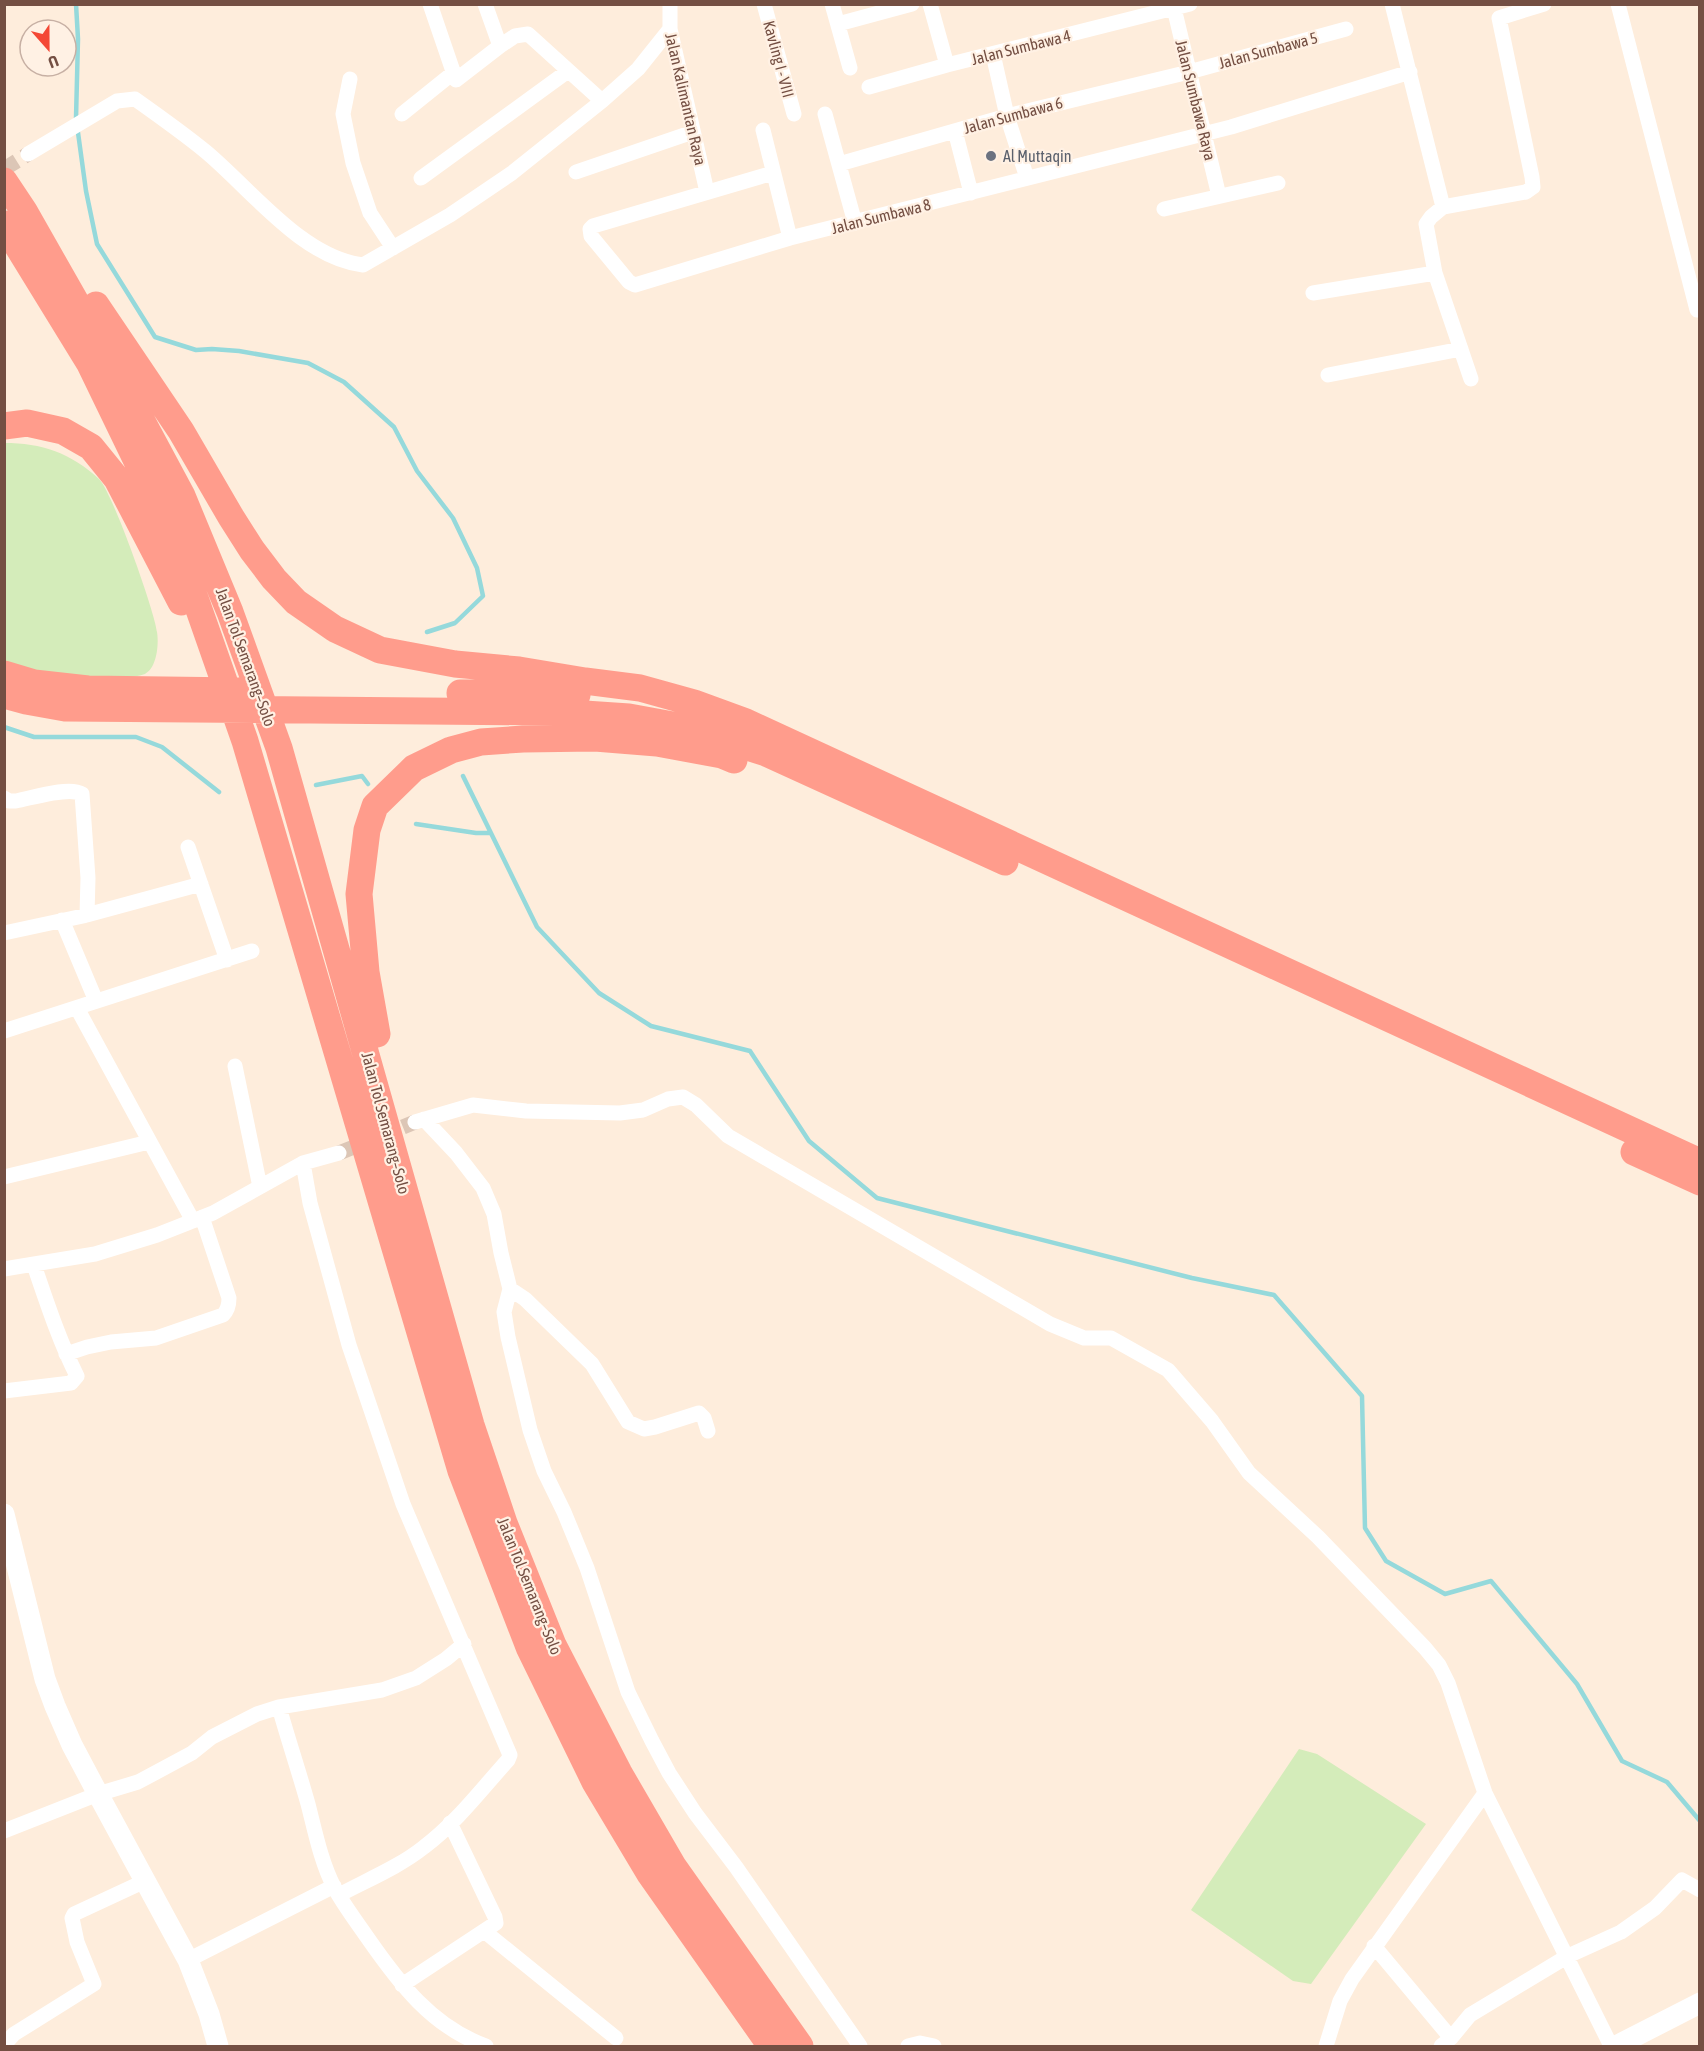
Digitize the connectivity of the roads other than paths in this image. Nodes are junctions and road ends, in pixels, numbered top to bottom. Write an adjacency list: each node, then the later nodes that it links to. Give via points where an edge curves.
1 (430, 4): 24 (street)
2 (485, 4): 17 (street)
3 (670, 4): 15 (street, Jalan Kalimantan Raya)
4 (764, 4): 29 (street, Kavling I - VIII)
5 (832, 4): 14 (street)
6 (912, 4): 14 (street)
7 (930, 4): 19 (street)
8 (1190, 4): 12 (street, Jalan Sumbawa 4)
9 (1392, 4): 23 (street)
10 (1544, 4): 13 (street)
11 (1618, 4): 54 (street)
12 (1174, 7): 18 (street, Jalan Sumbawa 4); 22 (street, Jalan Sumbawa Raya)
13 (1497, 11): 47 (street, via 1533,187 1526,192)
14 (838, 24): 20 (street)
15 (670, 29): 27 (street, via 638,69); 34 (street, Jalan Kalimantan Raya)
16 (1346, 29): 22 (street, Jalan Sumbawa 5)
17 (500, 46): 21 (street, via 515,36 528,34); 24 (street, via 458,80)
18 (993, 54): 19 (street, Jalan Sumbawa 4); 31 (street)
19 (947, 65): 26 (street, Jalan Sumbawa 4)
20 (850, 68)
21 (568, 71): 27 (street); 40 (street)
22 (1189, 72): 31 (street, Jalan Sumbawa 6); 35 (street, Jalan Sumbawa Raya)
23 (1410, 72): 35 (street, Jalan Sumbawa 8); 47 (street)
24 (453, 73): 28 (street)
25 (350, 79): 52 (street, via 344,114 353,163 370,213)
26 (868, 87)
27 (602, 101): 52 (street, via 512,173)
28 (402, 114)
29 (794, 114)
30 (825, 114): 37 (street)
31 (1007, 116): 33 (street, Jalan Sumbawa 6); 41 (street)
32 (763, 130): 39 (street)
33 (955, 131): 37 (street, Jalan Sumbawa 6); 45 (street)
34 (693, 132): 38 (street); 44 (street, Jalan Kalimantan Raya)
35 (1205, 134): 41 (street, Jalan Sumbawa 8); 46 (street, Jalan Sumbawa Raya)
36 (28, 154): 52 (street, via 117,101 135,99 206,152 298,237 354,264 363,265)
37 (839, 164): 50 (street)
38 (576, 172)
39 (773, 173): 44 (street); 51 (street)
40 (421, 178)
41 (1027, 178): 45 (street, Jalan Sumbawa 8)
42 (4, 181): 49 (highway, Jalan Tol Semarang–Solo)
43 (1278, 183): 46 (street)
44 (707, 192): 51 (street, Jalan Sumbawa 8, via 593,226 591,236 635,285)
45 (971, 193): 50 (street, Jalan Sumbawa 8)
46 (1219, 196): 48 (street)
47 (1443, 207): 53 (street, via 1426,224)
48 (1164, 209)
49 (14, 218): 62 (highway, Jalan Tol Semarang–Solo, via 165,519); 64 (highway, via 76,273 274,579 296,602 335,629 380,650 455,664 640,688); 85 (highway, Jalan Tol Semarang–Solo, via 115,370 182,496 230,612 279,748)
50 (855, 222): 51 (street, Jalan Sumbawa 8)
51 (790, 238)
52 (393, 248)
53 (1435, 273): 55 (street); 57 (street)
54 (1696, 291): 56 (street)
55 (1313, 293)
56 (1697, 310)
57 (1461, 349): 58 (street); 59 (street)
58 (1328, 375)
59 (1471, 379)
60 (4, 426): 62 (highway, via 27,423 63,431 91,447 117,479)
61 (4, 674): 64 (highway, via 34,683 88,688 327,694 546,693 639,700)
62 (221, 677): 114 (highway, Jalan Tol Semarang–Solo, via 245,741 458,1460 529,1647 595,1782 650,1874)
63 (4, 695): 66 (highway, via 65,708 555,712 629,717 689,728 766,753)
64 (746, 722): 80 (highway)
65 (4, 798): 69 (street, via 16,801 69,791 82,794)
66 (906, 817): 83 (highway); 85 (highway, via 722,755 657,743 595,738 482,742 451,750 414,768 375,806 367,830 359,894 366,972)
67 (188, 847): 68 (street)
68 (201, 884): 69 (street); 73 (street)
69 (87, 915): 70 (street)
70 (62, 920): 71 (street); 74 (street)
71 (4, 933)
72 (252, 951): 73 (street)
73 (227, 960): 74 (street)
74 (96, 1001): 75 (street)
75 (77, 1008): 76 (street); 78 (street)
76 (4, 1031)
77 (235, 1066): 84 (street)
78 (149, 1142): 82 (street); 86 (street)
79 (339, 1153): 81 (street)
80 (1700, 1162)
81 (303, 1163): 84 (street); 94 (street, via 310,1203 349,1345 403,1504)
82 (4, 1177)
83 (1700, 1182)
84 (260, 1187): 86 (street)
85 (408, 1203): 115 (highway, Jalan Tol Semarang–Solo, via 482,1458 553,1645 619,1773 673,1866)
86 (197, 1219): 87 (street, via 95,1254); 90 (street, via 228,1298 229,1306 223,1315 156,1338 111,1342)
87 (34, 1265): 88 (street); 90 (street)
88 (4, 1269)
89 (510, 1289): 92 (street, via 592,1364 628,1422 644,1429 699,1413); 96 (street, via 494,1214 483,1188 456,1153 419,1121 473,1105 526,1111 635,1112 683,1097 728,1136 1050,1324 1084,1338 1111,1338 1168,1370 1212,1421 1249,1473 1318,1537 1439,1665); 116 (street, via 504,1312 530,1430 587,1568 628,1692 689,1803)
90 (66, 1354): 91 (street, via 77,1376 74,1381)
91 (4, 1391)
92 (708, 1431)
93 (4, 1514): 97 (street, via 54,1706)
94 (464, 1644): 95 (street, via 430,1670 398,1685); 98 (street, via 510,1755)
95 (279, 1707): 97 (street, via 230,1727 138,1782); 101 (street)
96 (1485, 1793): 104 (street); 105 (street)
97 (98, 1794): 99 (street); 100 (street)
98 (450, 1823): 101 (street, via 411,1857); 103 (street, via 495,1917 496,1923)
99 (4, 1831)
100 (144, 1881): 106 (street); 111 (street, via 74,1914 77,1942 94,1984 14,2034)
101 (336, 1890): 106 (street); 107 (street)
102 (1700, 1890): 105 (street, via 1682,1880 1655,1908 1621,1932)
103 (484, 1931): 107 (street); 109 (street)
104 (1374, 1946): 110 (street); 119 (street, via 1340,2001)
105 (1568, 1956): 110 (street, via 1470,2015); 120 (street)
106 (188, 1960): 112 (street)
107 (402, 1985): 113 (street, via 437,2020 466,2039)
108 (1700, 2003): 120 (street)
109 (616, 2038)
110 (1446, 2042)
111 (4, 2045)
112 (218, 2046)
113 (486, 2046)
114 (771, 2046)
115 (800, 2046)
116 (860, 2046)
117 (908, 2046): 118 (street)
118 (934, 2046)
119 (1326, 2046)
120 (1613, 2046)

